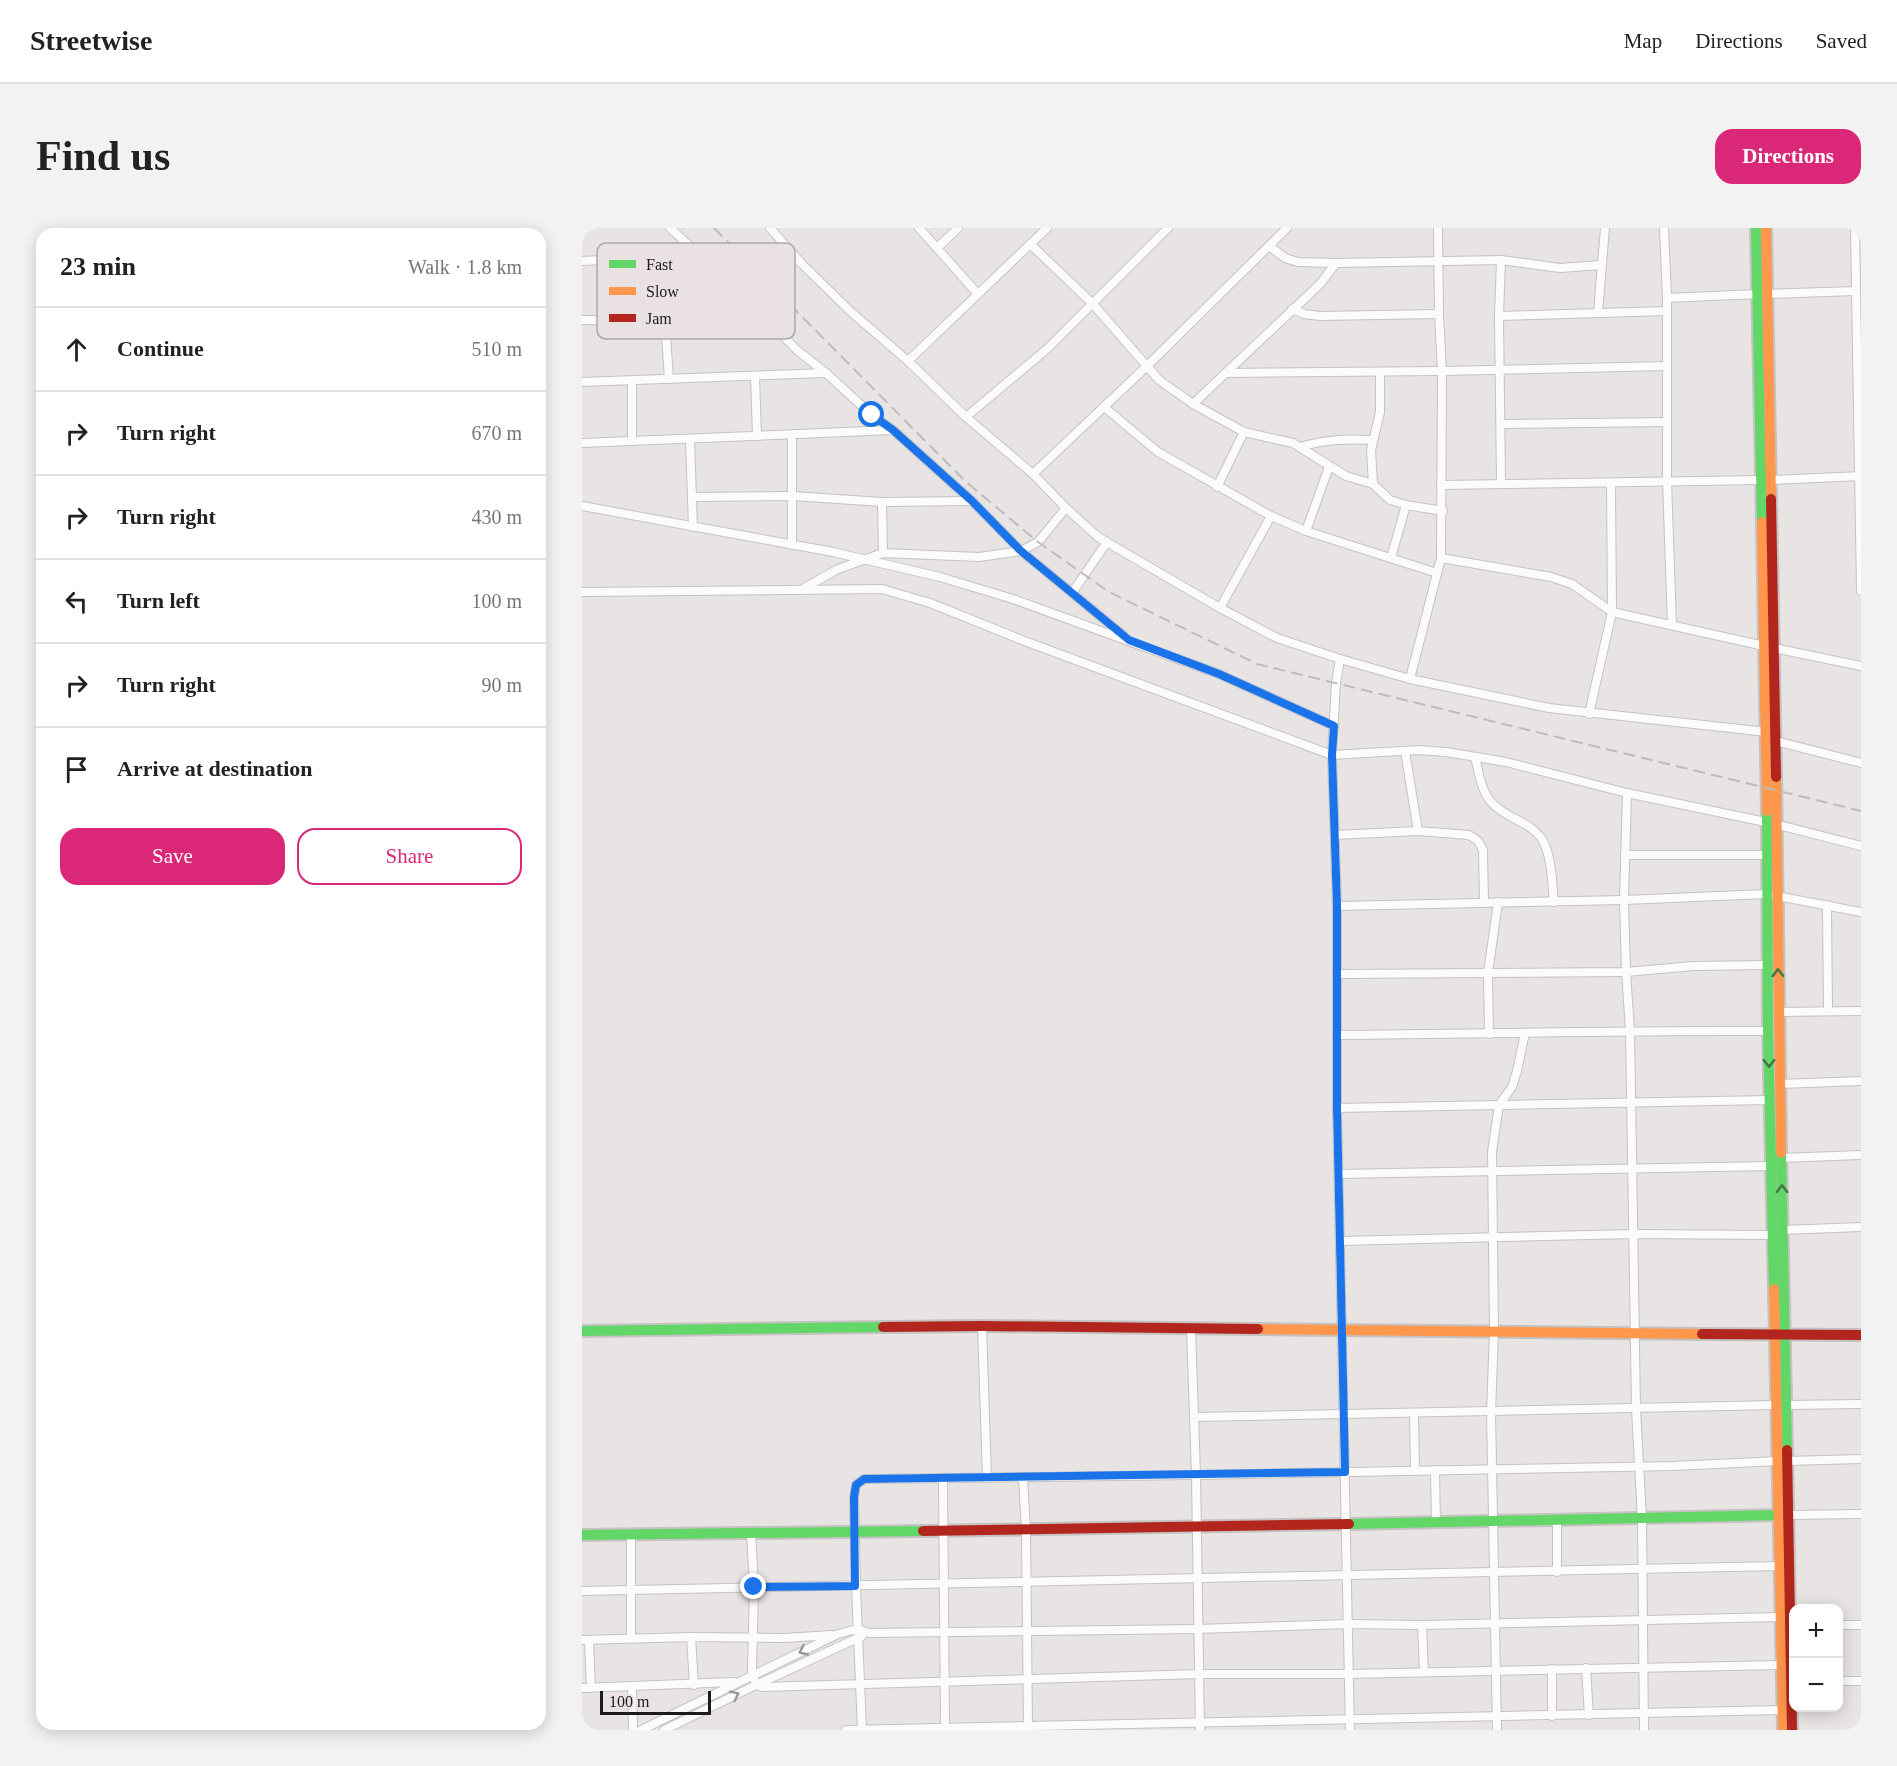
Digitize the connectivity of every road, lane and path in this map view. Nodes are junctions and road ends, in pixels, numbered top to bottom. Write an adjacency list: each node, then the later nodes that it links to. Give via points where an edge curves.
1 (670, 228): 14 (street)
2 (770, 228): 15 (street)
3 (919, 228): 18 (street)
4 (958, 228): 18 (street)
5 (1047, 228): 16 (street)
6 (1168, 228): 31 (street)
7 (1438, 228): 24 (street)
8 (1605, 228): 26 (street)
9 (1664, 228): 30 (street)
10 (1756, 228): 29 (street)
11 (1766, 228): 29 (street)
12 (1855, 228): 19 (street)
13 (1282, 230): 17 (street)
14 (685, 243)
15 (784, 243)
16 (1030, 244): 28 (street); 31 (street)
17 (1269, 246): 25 (street, via 1291,261); 43 (street)
18 (937, 248): 28 (street)
19 (1858, 252): 27 (street)
20 (795, 256): 40 (street)
21 (597, 260): 23 (street)
22 (1501, 260): 24 (street); 26 (street, via 1560,268); 37 (street)
23 (582, 261)
24 (1438, 261): 25 (street); 36 (street)
25 (1336, 263): 33 (street)
26 (1602, 265): 35 (street)
27 (1855, 291): 29 (street); 32 (street)
28 (977, 293): 40 (street)
29 (1762, 294): 30 (street); 71 (street)
30 (1667, 298): 34 (street)
31 (1092, 303): 43 (street); 55 (street, via 1047,349)
32 (1858, 306): 41 (street)
33 (1292, 309): 36 (street, via 1320,316); 48 (street)
34 (1667, 311): 35 (street); 42 (street)
35 (1598, 313): 37 (street)
36 (1439, 314): 45 (street)
37 (1499, 316): 44 (street)
38 (666, 339): 50 (street)
39 (786, 339): 47 (street)
40 (908, 361): 55 (street)
41 (1859, 362): 56 (street)
42 (1667, 366): 44 (street); 57 (street)
43 (1146, 367): 53 (street); 54 (street)
44 (1500, 370): 45 (street); 58 (street)
45 (1442, 371): 46 (street); 76 (street)
46 (1380, 372): 48 (street); 64 (street, via 1380,412)
47 (826, 373): 49 (street); 59 (street)
48 (1228, 373): 53 (street)
49 (755, 376): 50 (street); 61 (street)
50 (669, 379): 51 (street)
51 (632, 381): 52 (street); 65 (street)
52 (582, 382)
53 (1193, 404): 60 (street)
54 (1104, 407): 69 (street); 77 (street, via 1158,452)
55 (966, 417): 69 (street)
56 (1859, 419): 70 (street)
57 (1667, 422): 58 (street); 72 (street)
58 (1501, 424): 75 (street)
59 (893, 430): 62 (street); 80 (street)
60 (1244, 432): 67 (street); 77 (street)
61 (757, 436): 62 (street); 63 (street)
62 (792, 436): 78 (street)
63 (690, 440): 65 (street); 79 (street)
64 (1373, 440): 67 (street, via 1331,439); 74 (street)
65 (632, 441): 66 (street)
66 (582, 443)
67 (1300, 447): 68 (street)
68 (1329, 467): 74 (street); 88 (street)
69 (1033, 474): 84 (street)
70 (1860, 476): 71 (street); 89 (street)
71 (1765, 480): 72 (street); 106 (street)
72 (1667, 481): 73 (street); 104 (street)
73 (1611, 483): 75 (street); 103 (street)
74 (1373, 484): 82 (street, via 1384,496)
75 (1501, 484): 76 (street)
76 (1441, 485): 85 (street)
77 (1217, 487): 86 (street)
78 (793, 496): 79 (street); 81 (street); 91 (street)
79 (692, 497): 87 (street)
80 (972, 501): 81 (street); 92 (street)
81 (882, 502): 93 (street)
82 (1406, 505): 85 (street); 94 (street)
83 (582, 506): 87 (street)
84 (1066, 508): 90 (street); 92 (street, via 1038,542)
85 (1443, 511): 95 (street)
86 (1271, 516): 88 (street); 102 (street)
87 (693, 527): 91 (street)
88 (1306, 531): 94 (street)
89 (1860, 534): 99 (street)
90 (1107, 542): 101 (street); 102 (street)
91 (792, 545): 96 (street)
92 (1021, 551): 93 (street, via 979,557); 101 (street)
93 (884, 553): 96 (street)
94 (1391, 558): 97 (street)
95 (1441, 558): 97 (street); 103 (street, via 1551,577 1572,584)
96 (867, 560): 98 (street, via 838,569); 105 (street, via 1014,599)
97 (1437, 573): 109 (street)
98 (803, 588): 100 (street); 115 (street, via 882,589 913,597)
99 (1861, 589)
100 (582, 592)
101 (1072, 593): 105 (street)
102 (1220, 608): 107 (street, via 1277,638)
103 (1612, 612): 104 (street); 110 (street)
104 (1672, 625): 106 (street)
105 (1129, 640): 111 (street, via 1219,674)
106 (1769, 647): 108 (street); 112 (street); 113 (street)
107 (1340, 659): 109 (street); 111 (street)
108 (1861, 666)
109 (1410, 679): 110 (street)
110 (1589, 714): 112 (street)
111 (1334, 726): 115 (street)
112 (1767, 732): 119 (street)
113 (1776, 741): 117 (street); 119 (street)
114 (1405, 751): 115 (street); 116 (street); 120 (street)
115 (1332, 755): 121 (street)
116 (1475, 757): 118 (street); 129 (street, via 1483,790 1492,804 1527,825 1543,840)
117 (1861, 763)
118 (1627, 793): 119 (street); 123 (street)
119 (1771, 823): 122 (street); 124 (street); 125 (street)
120 (1418, 831): 121 (street); 127 (street, via 1464,833 1478,841 1485,855)
121 (1335, 835): 131 (street)
122 (1861, 846)
123 (1625, 855): 124 (street); 126 (street)
124 (1766, 855): 125 (street)
125 (1771, 895): 126 (street); 130 (street); 133 (street); 139 (street, one-way to 125)
126 (1624, 900): 129 (street); 134 (street)
127 (1485, 902): 128 (street); 131 (street)
128 (1498, 902): 129 (street); 135 (street)
129 (1554, 902)
130 (1827, 905): 132 (street); 137 (street)
131 (1337, 906): 136 (street)
132 (1861, 912)
133 (1768, 965): 134 (street); 141 (street)
134 (1626, 972): 135 (street); 140 (street)
135 (1488, 973): 136 (street); 143 (street)
136 (1337, 974): 144 (street)
137 (1828, 1011): 138 (street); 139 (street)
138 (1861, 1011)
139 (1779, 1012): 146 (street)
140 (1630, 1030): 141 (street); 142 (street); 148 (street)
141 (1768, 1031): 147 (street, one-way to 147)
142 (1525, 1033): 143 (street); 149 (street, via 1512,1087)
143 (1489, 1034): 144 (street)
144 (1337, 1035): 150 (street)
145 (1861, 1081): 146 (street)
146 (1779, 1084): 152 (street)
147 (1770, 1100): 148 (street); 153 (street)
148 (1631, 1102): 149 (street); 154 (street)
149 (1499, 1105): 150 (street); 155 (street, via 1492,1139)
150 (1337, 1108): 156 (street)
151 (1861, 1155): 152 (street)
152 (1781, 1158): 158 (street, one-way to 152)
153 (1771, 1166): 154 (street); 158 (street)
154 (1633, 1169): 155 (street); 159 (street)
155 (1492, 1171): 156 (street); 160 (street)
156 (1339, 1173): 161 (street)
157 (1861, 1227): 158 (street)
158 (1778, 1232): 159 (street); 169 (street)
159 (1633, 1234): 160 (street); 167 (street)
160 (1494, 1239): 161 (street); 166 (street)
161 (1341, 1241): 164 (street)
162 (982, 1326): 163 (street); 165 (street); 186 (street)
163 (1191, 1329): 164 (street); 176 (street)
164 (1343, 1330): 166 (street); 175 (street)
165 (582, 1331)
166 (1494, 1332): 167 (street); 173 (street)
167 (1636, 1332): 169 (street); 172 (street)
168 (1861, 1335): 169 (street)
169 (1780, 1336): 171 (street)
170 (1861, 1404): 171 (street)
171 (1781, 1405): 172 (street); 178 (street)
172 (1636, 1409): 173 (street); 179 (street)
173 (1491, 1412): 174 (street); 181 (street)
174 (1414, 1413): 175 (street); 182 (street)
175 (1344, 1415): 176 (street); 183 (street)
176 (1194, 1418): 184 (street)
177 (1861, 1459): 178 (street)
178 (1782, 1461): 179 (street); 189 (street)
179 (1640, 1466): 181 (street); 190 (street)
180 (1435, 1470): 181 (street); 182 (street); 193 (street)
181 (1491, 1470): 192 (street)
182 (1415, 1471): 183 (street)
183 (1345, 1472): 184 (street); 194 (street)
184 (1196, 1476): 187 (street); 195 (street)
185 (943, 1478): 186 (street); 197 (street); 198 (street, via 864,1479 856,1485)
186 (987, 1478): 187 (street)
187 (1023, 1478): 196 (street)
188 (1861, 1514): 189 (street)
189 (1783, 1515): 190 (street); 202 (street); 214 (street)
190 (1642, 1519): 191 (street); 203 (street)
191 (1557, 1520): 192 (street); 204 (street)
192 (1493, 1522): 193 (street); 205 (street)
193 (1436, 1523): 194 (street)
194 (1346, 1524): 195 (street); 206 (street)
195 (1197, 1527): 196 (street); 207 (street)
196 (1026, 1530): 197 (street); 208 (street)
197 (943, 1531): 198 (street); 209 (street)
198 (855, 1532): 199 (street); 210 (street)
199 (751, 1533): 200 (street); 211 (street)
200 (631, 1534): 201 (street); 212 (street)
201 (582, 1535)
202 (1780, 1566): 203 (street); 215 (street)
203 (1642, 1570): 204 (street); 216 (street)
204 (1557, 1572): 205 (street)
205 (1493, 1573): 206 (street); 217 (street)
206 (1347, 1576): 207 (street); 218 (street)
207 (1196, 1579): 208 (street); 222 (street)
208 (1026, 1581): 209 (street); 223 (street)
209 (942, 1584): 210 (street); 224 (street)
210 (855, 1586): 211 (street); 226 (street)
211 (754, 1587): 212 (street); 229 (street)
212 (632, 1590): 213 (street); 228 (street)
213 (582, 1591)
214 (1790, 1604)
215 (1780, 1617): 216 (street); 231 (street)
216 (1643, 1619): 217 (street); 232 (street)
217 (1495, 1623): 221 (street); 235 (street)
218 (1348, 1624): 221 (street); 222 (street); 238 (street)
219 (1861, 1624): 220 (street)
220 (1843, 1625)
221 (1422, 1626): 236 (street)
222 (1197, 1629): 223 (street); 237 (street)
223 (1026, 1631): 224 (street); 240 (street)
224 (943, 1632): 226 (street); 243 (street)
225 (838, 1634): 226 (street); 229 (street); 239 (street, one-way to 239)
226 (857, 1634): 245 (street); 247 (street)
227 (692, 1637): 228 (street); 229 (street); 246 (street)
228 (631, 1638): 230 (street)
229 (753, 1638): 239 (street)
230 (586, 1640): 250 (street)
231 (1781, 1665): 232 (street); 251 (street)
232 (1643, 1667): 233 (street); 253 (street)
233 (1586, 1668): 234 (street); 254 (street)
234 (1552, 1669): 235 (street); 255 (street)
235 (1496, 1670): 236 (street); 256 (street)
236 (1424, 1672): 238 (street)
237 (1199, 1674): 238 (street); 240 (street); 258 (street)
238 (1348, 1674): 257 (street)
239 (753, 1676): 242 (street); 247 (street)
240 (1028, 1680): 243 (street); 259 (street)
241 (1861, 1681): 244 (street)
242 (738, 1682): 246 (street); 262 (street)
243 (944, 1682): 245 (street); 260 (street)
244 (1843, 1682)
245 (860, 1683): 247 (street); 265 (street)
246 (694, 1685): 248 (street)
247 (756, 1685): 263 (street, one-way to 247)
248 (632, 1687): 250 (street); 261 (street)
249 (582, 1688): 250 (street)
250 (591, 1688)
251 (1782, 1710): 253 (street); 269 (street)
252 (1792, 1712): 270 (street)
253 (1644, 1714): 254 (street); 268 (street)
254 (1589, 1715): 255 (street)
255 (1552, 1716): 256 (street)
256 (1497, 1717): 257 (street); 267 (street)
257 (1350, 1720): 258 (street); 266 (street)
258 (1200, 1726): 259 (street)
259 (1028, 1728): 260 (street)
260 (945, 1729): 265 (street)
261 (633, 1730)
262 (641, 1730)
263 (664, 1730)
264 (846, 1730): 265 (street)
265 (862, 1730)
266 (1350, 1730)
267 (1497, 1730)
268 (1644, 1730)
269 (1783, 1730)
270 (1792, 1730)

